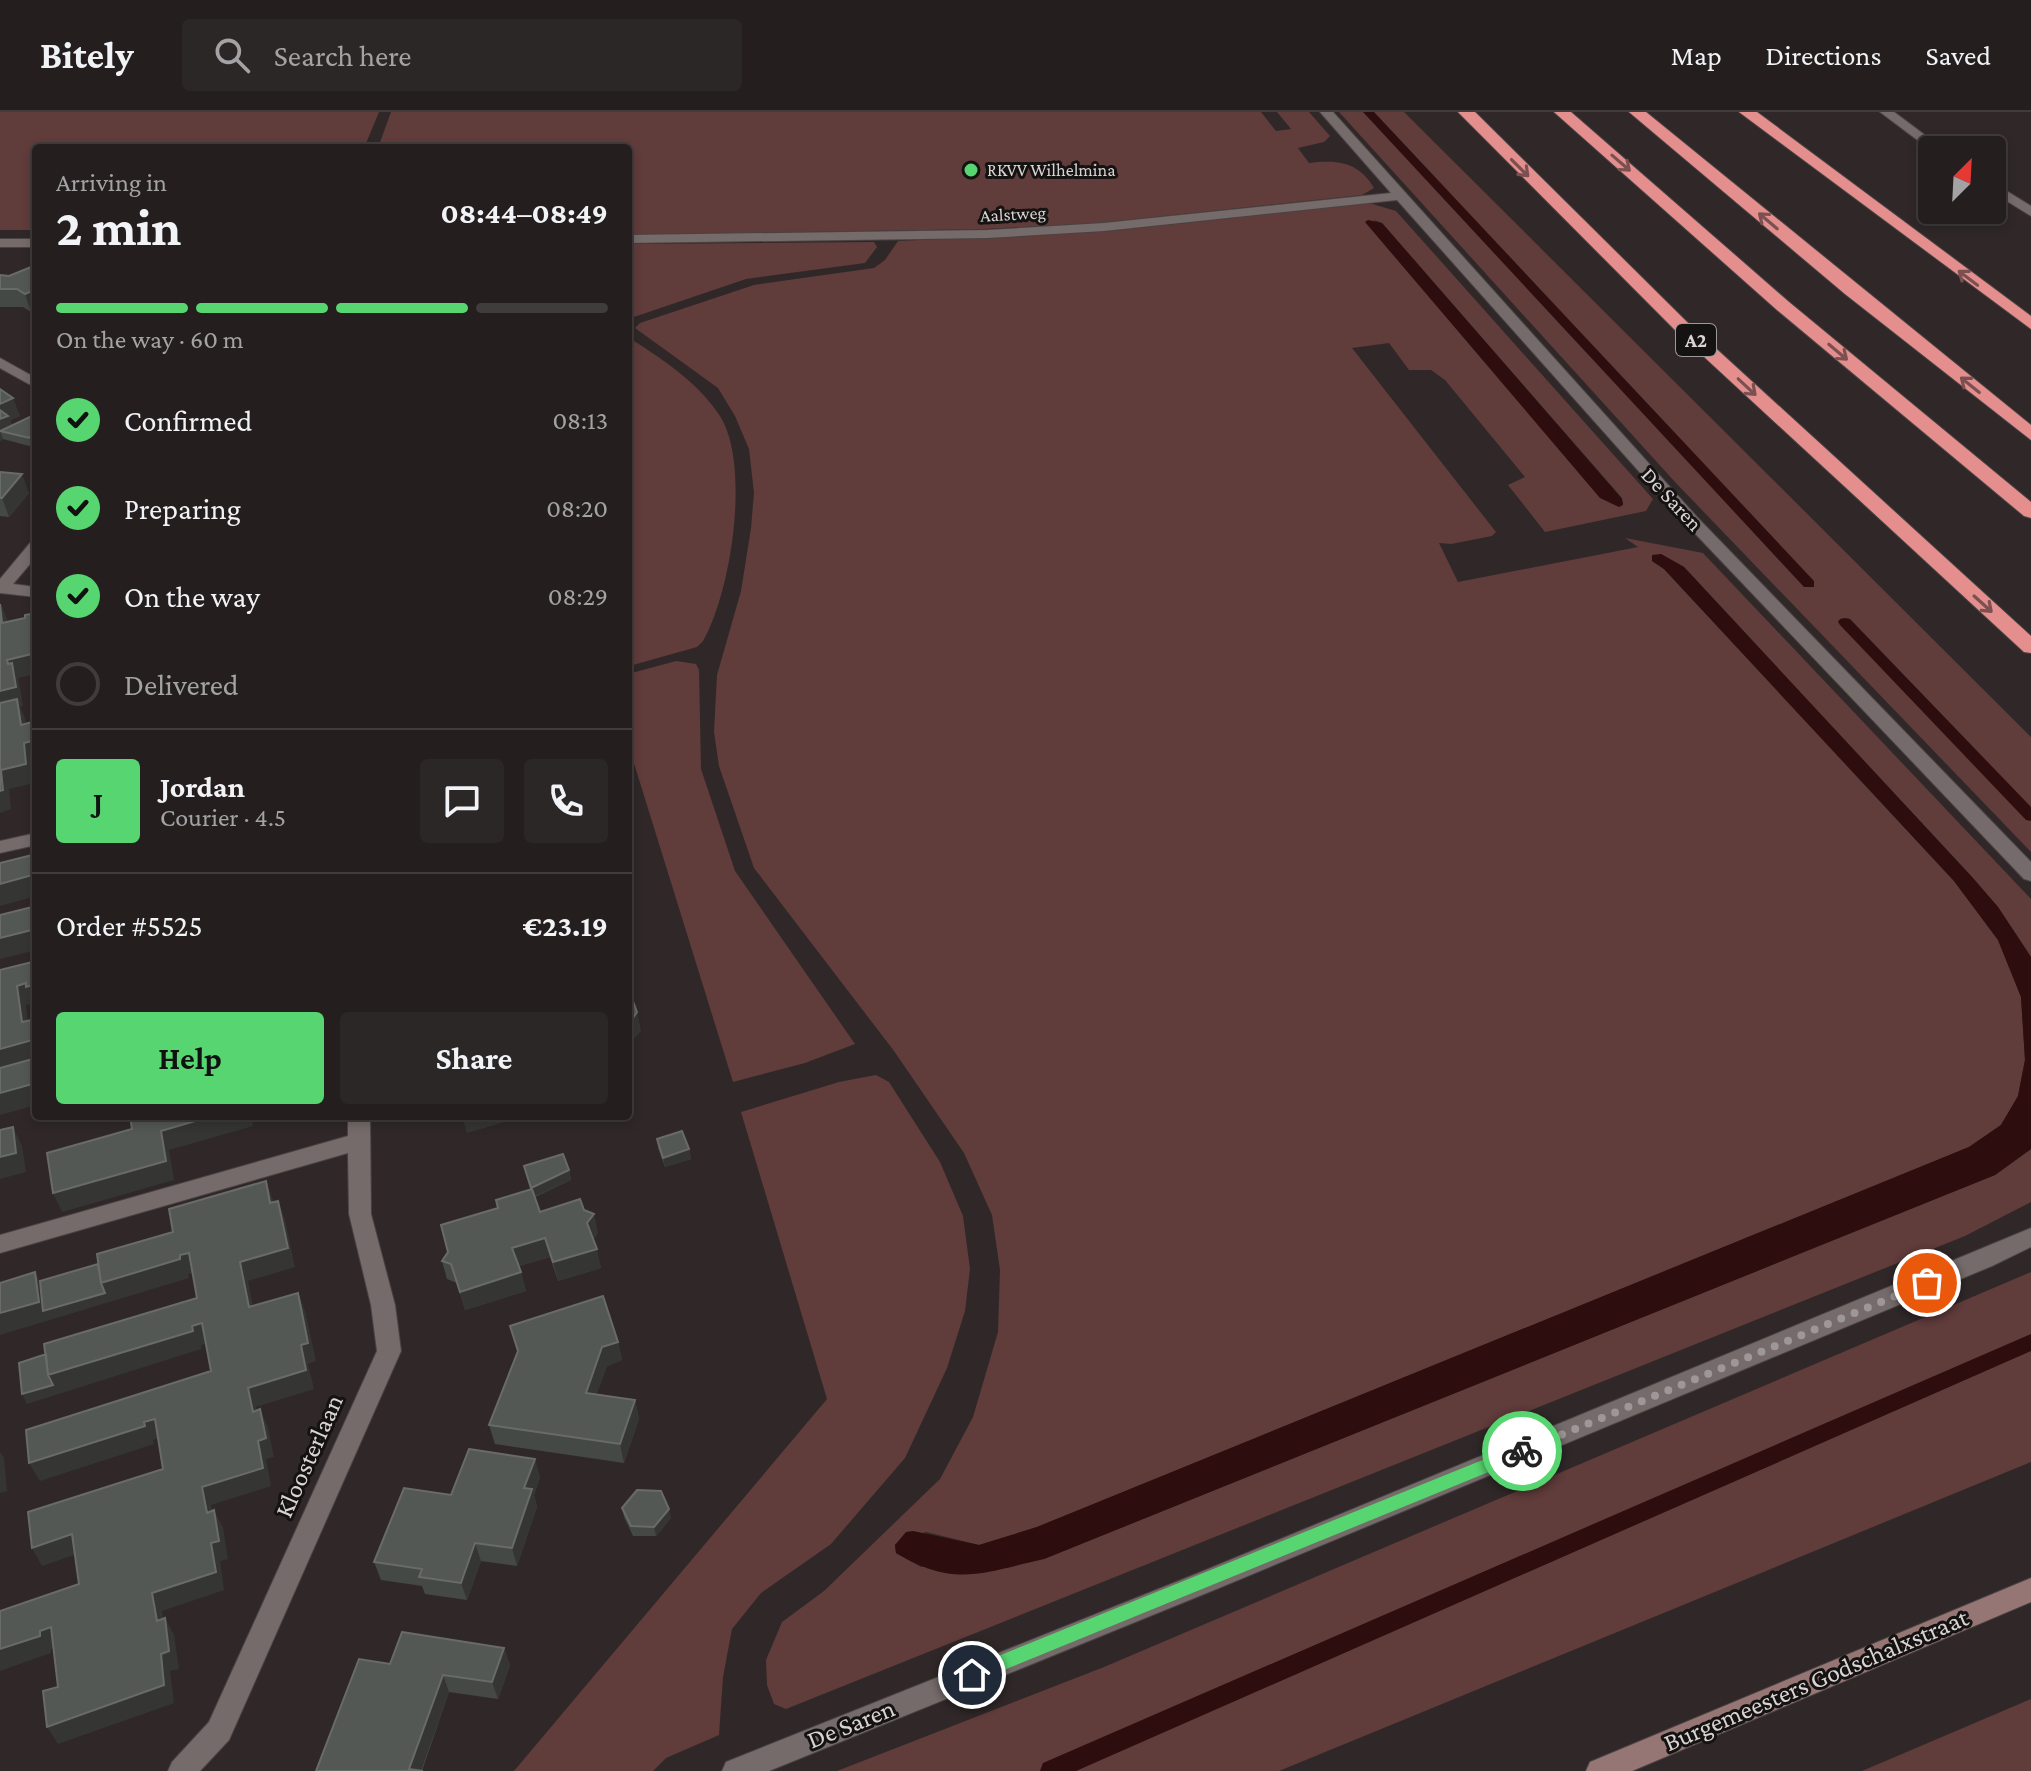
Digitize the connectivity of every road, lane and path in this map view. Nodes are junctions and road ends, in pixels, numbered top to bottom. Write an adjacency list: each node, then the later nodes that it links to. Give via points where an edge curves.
1 (1326, 112): 9 (street, De Saren)
2 (1466, 112): 22 (highway, A2, one-way to 22, via 1692,336)
3 (1562, 112): 18 (highway, one-way to 18, via 1783,306)
4 (1637, 112): 17 (highway, one-way to 4)
5 (1747, 112): 14 (highway, one-way to 5)
6 (1886, 112): 7 (street)
7 (1919, 136)
8 (2006, 195): 10 (street)
9 (1397, 196): 11 (street, Aalstweg, via 988,234); 25 (street, De Saren, via 1691,520)
10 (2031, 212)
11 (632, 239)
12 (0, 243): 13 (street)
13 (32, 243)
14 (2031, 324)
15 (0, 362): 16 (street)
16 (32, 382)
17 (2031, 434)
18 (2031, 512)
19 (32, 551): 20 (street)
20 (1, 588): 21 (street)
21 (32, 592)
22 (2031, 647)
23 (32, 840): 24 (street)
24 (0, 847)
25 (2031, 874)
26 (359, 1128): 28 (street, Kloosterlaan); 30 (street, Kloosterlaan, via 360,1214 389,1351 219,1731)
27 (2031, 1237): 31 (street, De Saren, via 1239,1568)
28 (0, 1244)
29 (2031, 1590): 32 (street, Burgemeesters Godschalxstraat)
30 (182, 1771)
31 (736, 1771)
32 (1600, 1771)

